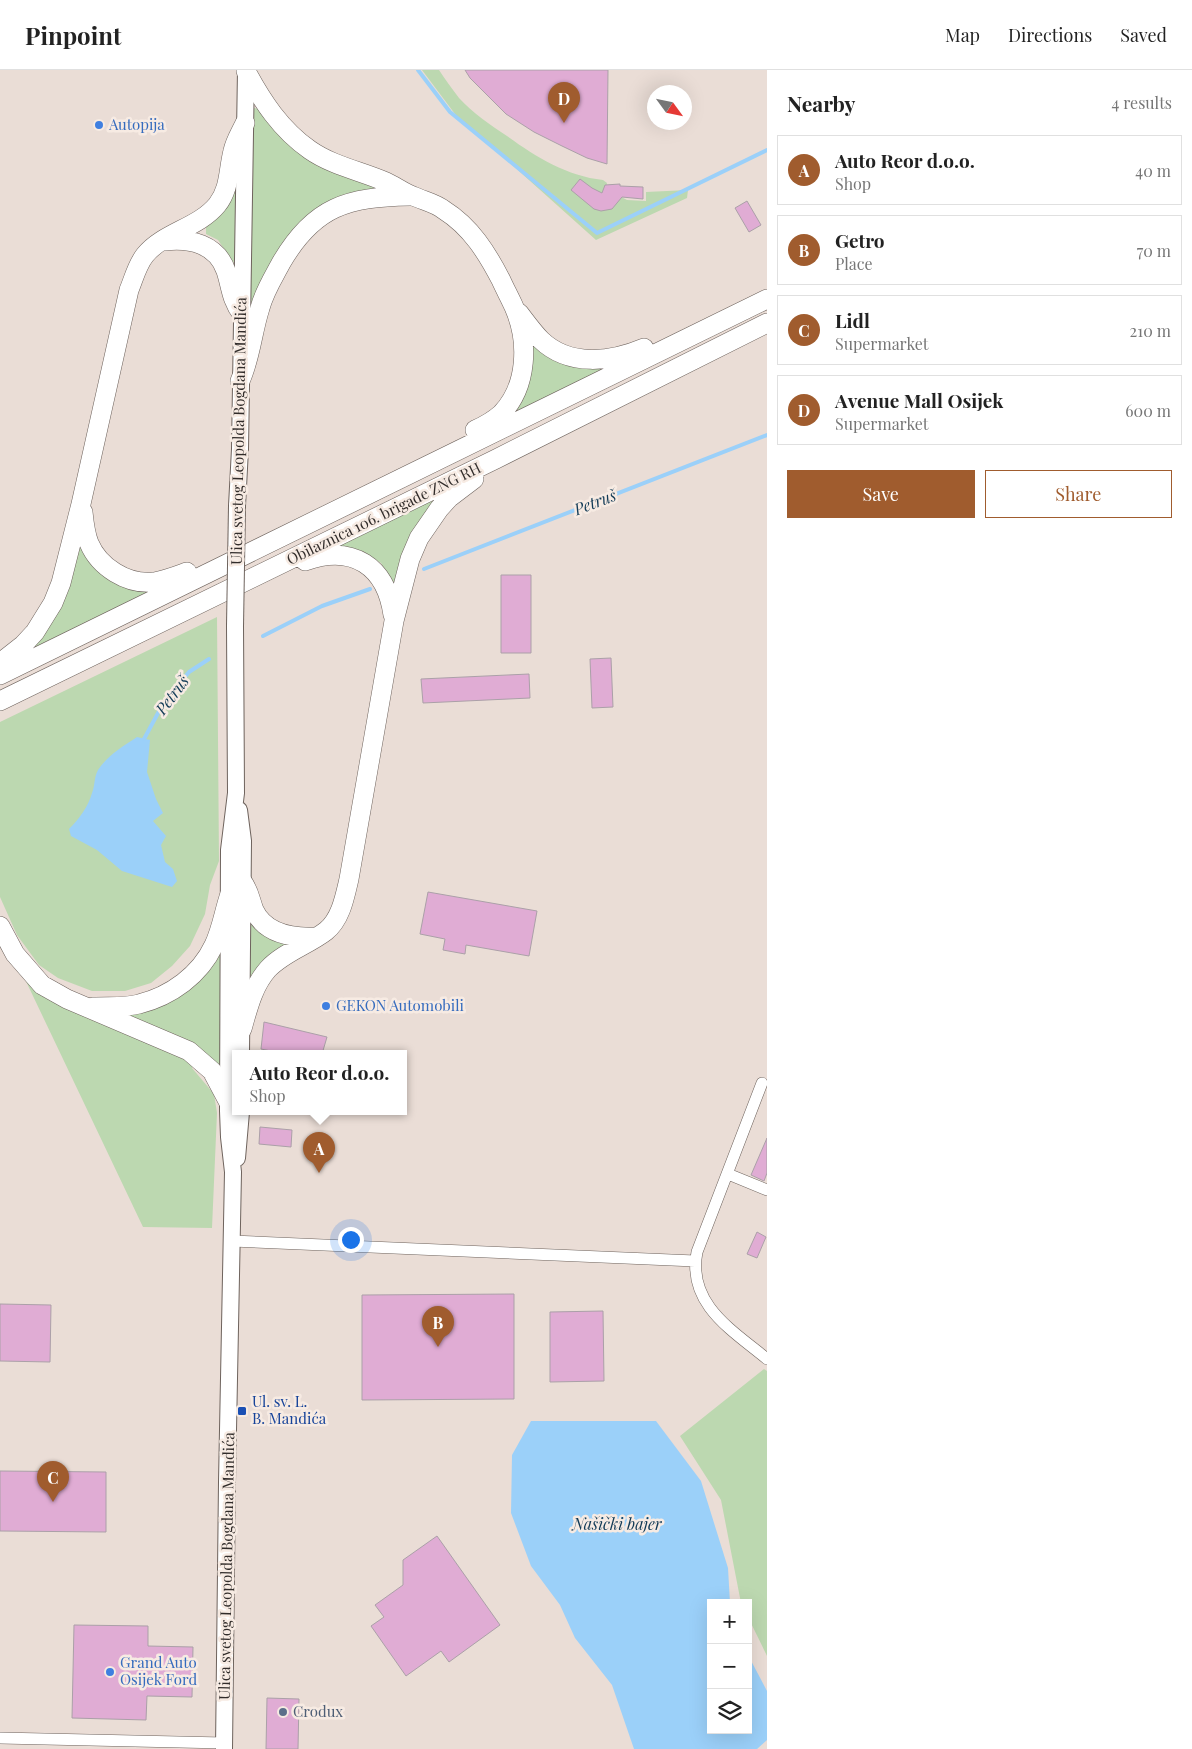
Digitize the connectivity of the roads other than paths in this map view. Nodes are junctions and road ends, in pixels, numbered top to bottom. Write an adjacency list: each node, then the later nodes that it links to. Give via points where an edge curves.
1 (246, 70): 2 (main road, Ulica svetog Leopolda Bogdana Mandića); 3 (highway, via 270,111 297,141 325,159 386,182)
2 (245, 123): 4 (highway, via 233,149 229,178 218,204 209,214); 7 (main road, Ulica svetog Leopolda Bogdana Mandića)
3 (411, 196): 6 (highway, via 454,216 475,237); 10 (highway, via 364,198 344,204 315,220 304,231 284,259 260,306 249,358)
4 (159, 242): 7 (highway, via 188,240 213,251 225,268 232,298); 13 (highway, via 144,257 129,290)
5 (767, 299): 9 (highway, Obilaznica 106. brigade ZNG RH)
6 (515, 308): 9 (highway, via 553,348 569,357 589,360 620,357 668,338); 12 (highway, via 524,349 517,389 501,414 464,437)
7 (242, 314): 10 (main road, Ulica svetog Leopolda Bogdana Mandića)
8 (767, 323): 11 (highway, Obilaznica 106. brigade ZNG RH)
9 (695, 335): 12 (highway, Obilaznica 106. brigade ZNG RH)
10 (240, 381): 22 (main road, Ulica svetog Leopolda Bogdana Mandića, bridge, via 236,506 236,793 229,850)
11 (496, 459): 15 (highway, Obilaznica 106. brigade ZNG RH); 16 (highway, via 449,498 428,523 410,558)
12 (438, 460): 14 (highway, Obilaznica 106. brigade ZNG RH)
13 (81, 504): 14 (highway, via 88,542 96,556 126,578 153,582 200,568); 17 (highway, via 53,603 34,632)
14 (220, 567): 18 (highway, Obilaznica 106. brigade ZNG RH)
15 (270, 569): 16 (highway, via 316,557 340,555 352,558 364,563 382,579); 19 (highway, Obilaznica 106. brigade ZNG RH)
16 (394, 620): 24 (highway, via 344,899 335,920)
17 (0, 663)
18 (0, 675)
19 (18, 692): 20 (highway, Obilaznica 106. brigade ZNG RH); 21 (highway)
20 (0, 701)
21 (0, 710)
22 (236, 887): 24 (highway, via 249,889 255,913 276,932 299,938); 25 (highway, via 223,912 213,946 189,979 168,994 137,1005); 26 (main road, Ulica svetog Leopolda Bogdana Mandića); 27 (main road, Ulica svetog Leopolda Bogdana Mandića)
23 (0, 926): 25 (highway, via 15,954 42,985)
24 (317, 936): 26 (highway, via 277,961 263,976 255,989)
25 (90, 1007): 30 (highway, via 189,1051 212,1071)
26 (242, 1029): 28 (main road, Ulica svetog Leopolda Bogdana Mandića)
27 (235, 1050)
28 (242, 1050)
29 (762, 1083): 32 (street)
30 (232, 1101)
31 (233, 1115): 34 (main road, Ulica svetog Leopolda Bogdana Mandića, via 229,1137 233,1172)
32 (728, 1174): 33 (street); 35 (street)
33 (767, 1190)
34 (232, 1241): 35 (street); 38 (main road, Ulica svetog Leopolda Bogdana Mandića)
35 (695, 1261): 36 (street, via 698,1286 707,1305 720,1320)
36 (767, 1358)
37 (0, 1738): 38 (street)
38 (224, 1746)

